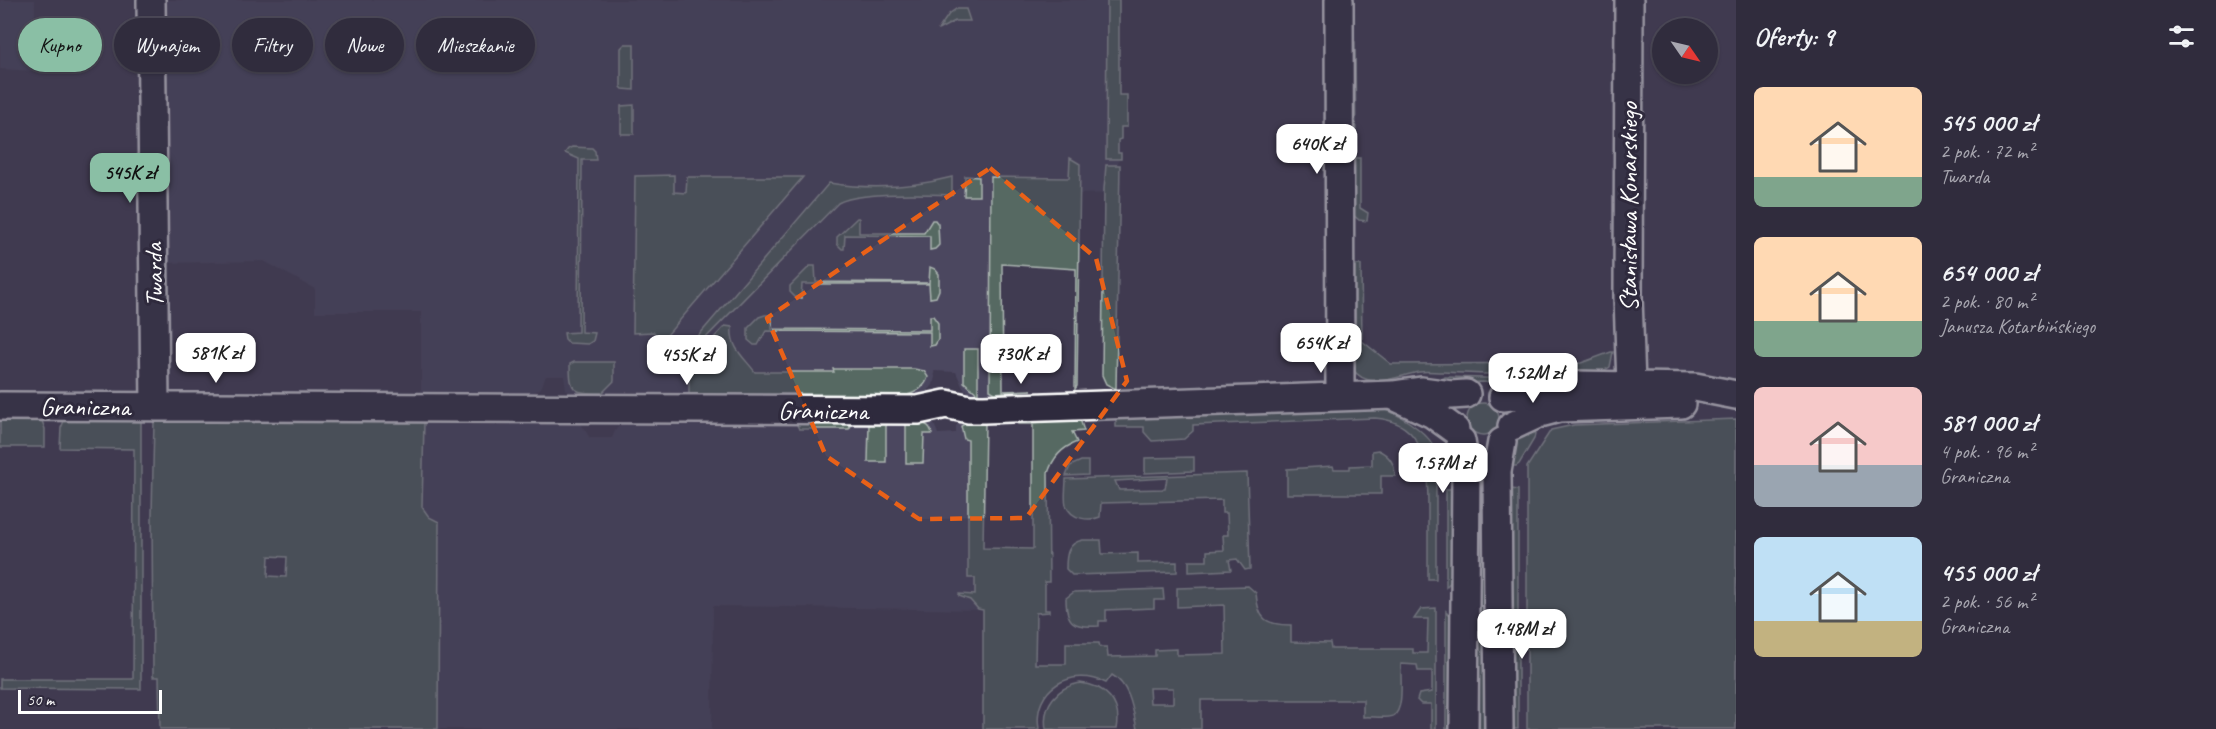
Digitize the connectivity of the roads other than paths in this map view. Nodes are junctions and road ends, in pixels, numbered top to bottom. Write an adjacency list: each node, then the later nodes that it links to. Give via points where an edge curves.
1 (151, 0): 12 (street, Twarda)
2 (1339, 0): 7 (street)
3 (1629, 0): 4 (street, Stanisława Konarskiego)
4 (1631, 385): 8 (street, via 1573,385); 9 (street, via 1695,387); 10 (street)
5 (1466, 394): 6 (street, Graniczna, via 1421,391); 8 (street, via 1488,389); 14 (street, via 1454,411 1452,422)
6 (1392, 395): 7 (street, Graniczna); 14 (street, Graniczna, via 1432,414)
7 (1341, 396): 12 (street, Graniczna, via 984,409 946,404 918,410)
8 (1503, 397): 13 (street, via 1512,410)
9 (1736, 397): 10 (street, via 1699,403)
10 (1611, 405): 13 (street, via 1549,409 1526,418)
11 (0, 406): 12 (street, Graniczna)
12 (155, 407)
13 (1507, 434): 14 (street, via 1486,449 1468,446); 16 (street, via 1497,471)
14 (1458, 435): 15 (street, via 1466,472)
15 (1464, 729)
16 (1499, 729)

